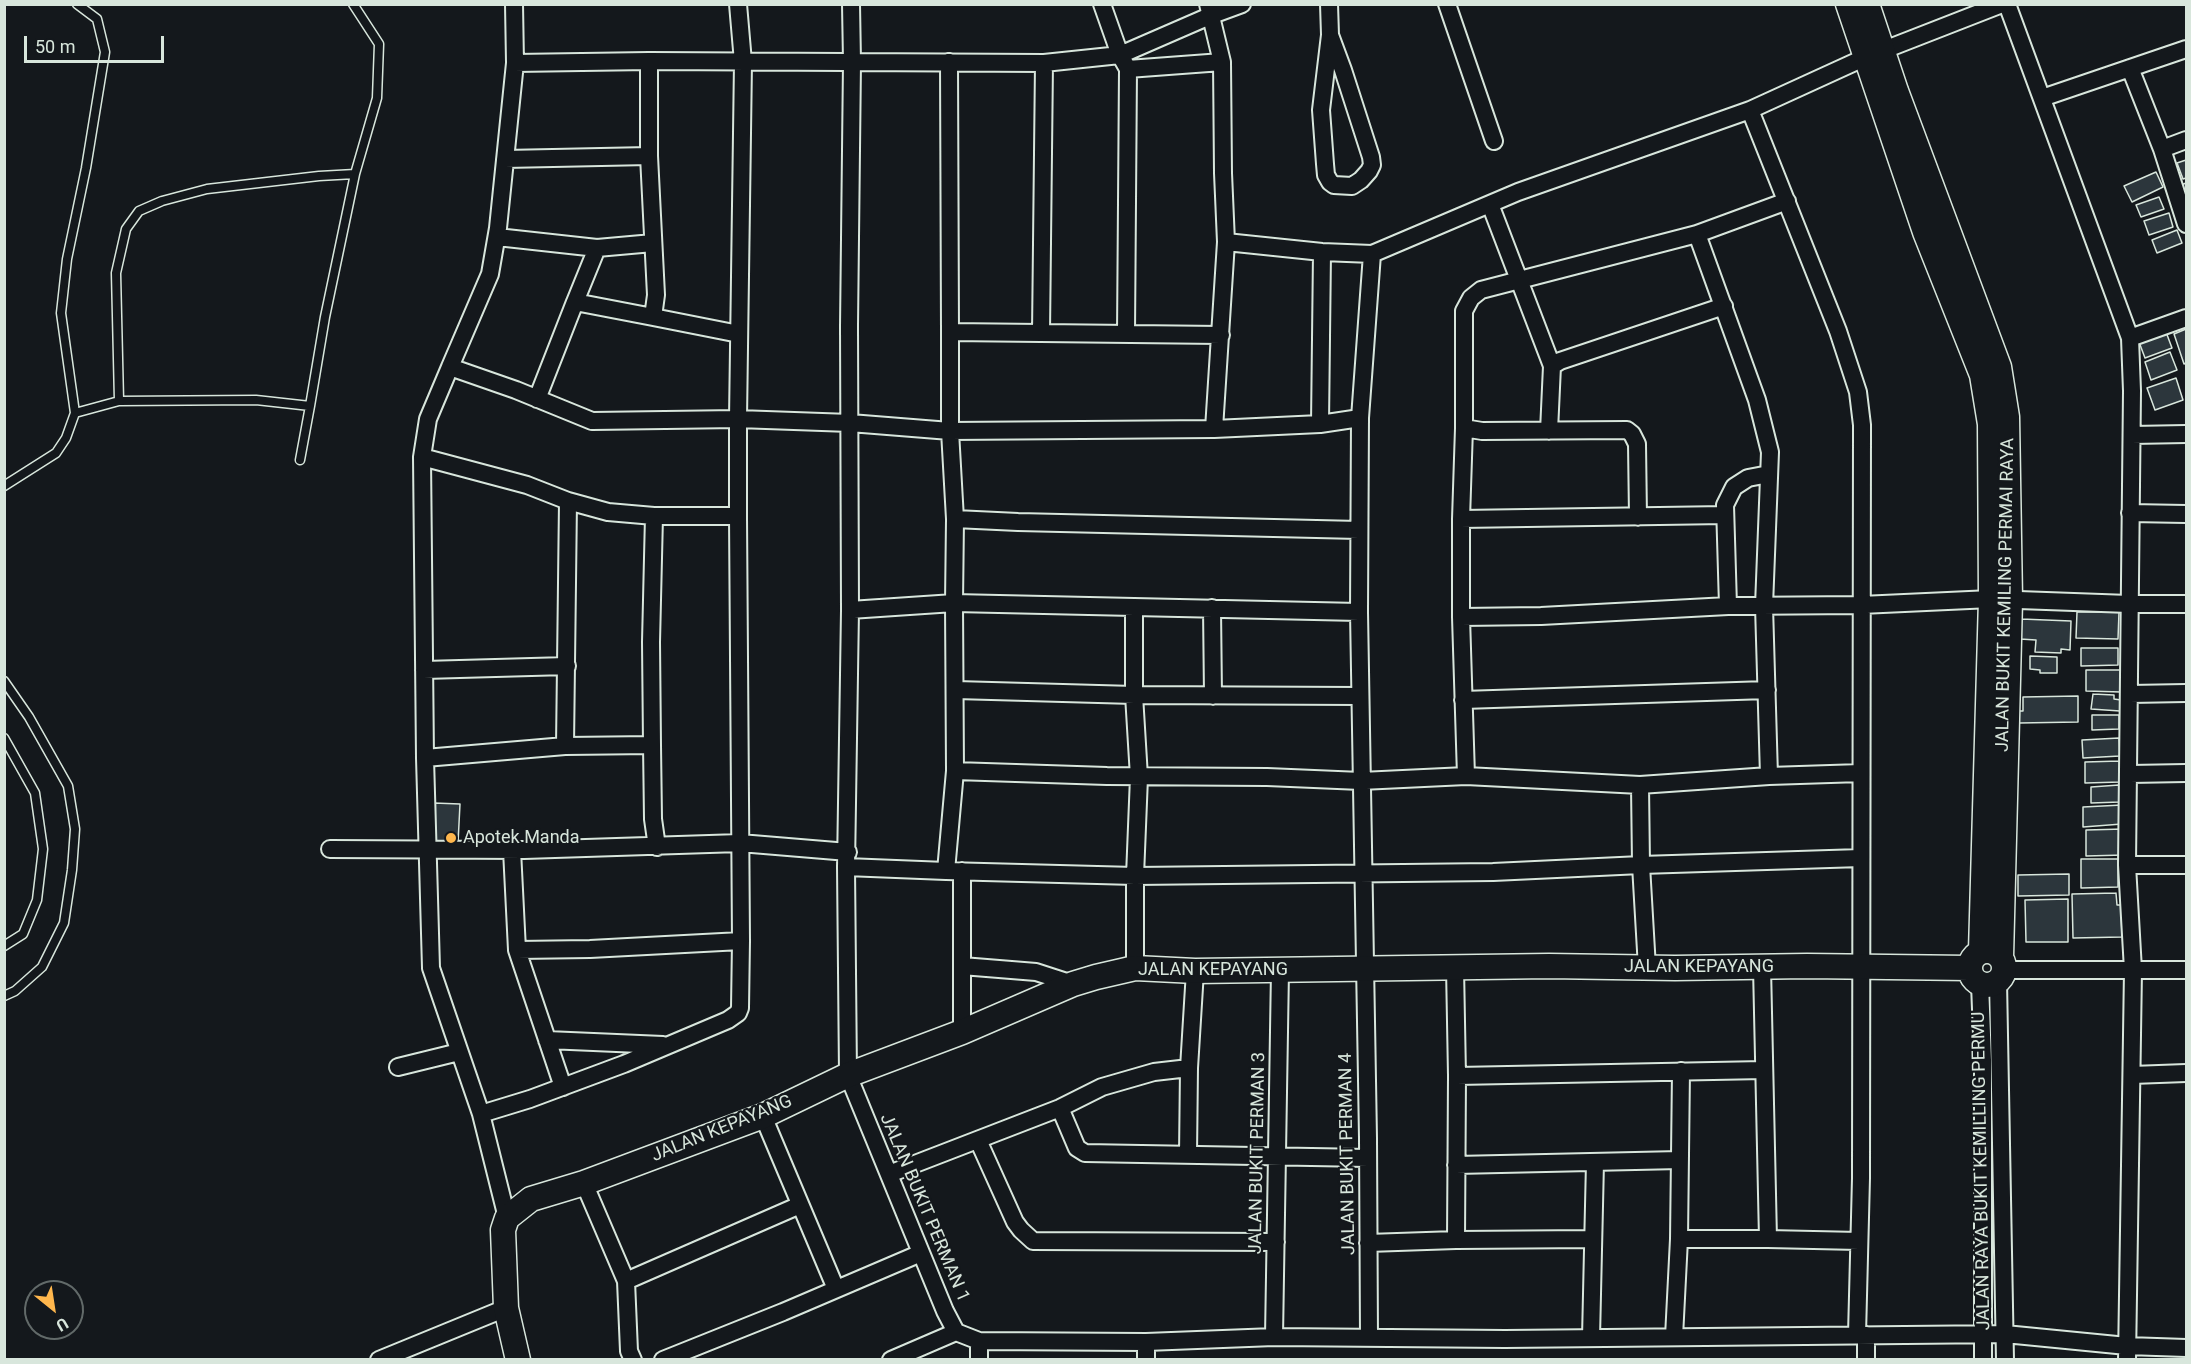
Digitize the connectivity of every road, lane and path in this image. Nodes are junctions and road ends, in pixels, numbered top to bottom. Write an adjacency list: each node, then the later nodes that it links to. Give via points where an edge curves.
1 (77, 4): 61 (lane, via 97,19 105,52 67,259 61,313)
2 (353, 4): 34 (lane, via 379,44 377,98)
3 (514, 4): 24 (street)
4 (738, 4): 19 (street)
5 (851, 4): 20 (street)
6 (1102, 4): 22 (street)
7 (1242, 4): 14 (street)
8 (1329, 4): 15 (street)
9 (1447, 4): 30 (street)
10 (1848, 4): 17 (street, JALAN BUKIT KEMILING PERMAI RAYA)
11 (1867, 4): 17 (street, JALAN BUKIT KEMILING PERMAI RAYA)
12 (2002, 4): 17 (street)
13 (2007, 4): 27 (street)
14 (1210, 10): 22 (street); 23 (street)
15 (1330, 35): 15 (street, via 1322,110 1326,175 1334,185 1352,186 1370,171 1371,157)
16 (2187, 49): 26 (street)
17 (1874, 54): 28 (street); 86 (street, JALAN BUKIT KEMILING PERMAI RAYA, via 1926,232 1982,375 1990,424)
18 (649, 61): 19 (street); 24 (street); 32 (street)
19 (742, 62): 20 (street); 52 (street)
20 (852, 62): 21 (street); 64 (street)
21 (949, 62): 25 (street); 50 (street)
22 (1124, 62): 23 (street, via 1178,67); 25 (street); 53 (street)
23 (1222, 62): 40 (street)
24 (514, 63): 33 (street)
25 (1044, 63): 51 (street)
26 (2130, 68): 27 (street); 31 (street)
27 (2042, 98): 55 (street)
28 (1750, 110): 35 (street); 36 (street)
29 (2187, 140): 31 (street)
30 (1494, 141)
31 (2162, 149): 37 (street)
32 (649, 156): 33 (street); 41 (street)
33 (505, 159): 39 (street)
34 (355, 174): 59 (lane, via 207,189 140,211 126,229 116,273); 60 (lane)
35 (1787, 201): 38 (street); 90 (street, via 1858,392 1862,425)
36 (1490, 204): 44 (street); 45 (street)
37 (2187, 224)
38 (1697, 234): 45 (street); 47 (street)
39 (496, 237): 42 (street); 57 (street, via 490,273)
40 (1226, 242): 43 (street); 54 (street)
41 (653, 243): 42 (street); 48 (street)
42 (597, 248): 46 (street)
43 (1322, 252): 44 (street); 65 (street)
44 (1372, 254): 62 (street, JALAN BUKIT PERMAN 4)
45 (1519, 279): 56 (street); 66 (street, via 1481,290 1464,310)
46 (575, 302): 48 (street); 58 (street)
47 (1724, 306): 56 (street); 74 (street, via 1757,400 1770,452)
48 (653, 317): 52 (street)
49 (2187, 318): 55 (street)
50 (950, 332): 51 (street); 68 (street)
51 (1041, 333): 53 (street)
52 (739, 334): 63 (street)
53 (1126, 334): 54 (street)
54 (1221, 335): 67 (street)
55 (2130, 338): 71 (street)
56 (1552, 366): 69 (street)
57 (450, 367): 58 (street); 72 (street, via 428,419)
58 (537, 399): 63 (street, via 592,422)
59 (119, 400): 60 (lane, via 256,400); 61 (lane)
60 (310, 406): 73 (lane)
61 (75, 413): 75 (lane, via 56,453)
62 (1360, 418): 65 (street); 85 (street, JALAN BUKIT PERMAN 4)
63 (738, 419): 64 (street); 81 (street)
64 (850, 423): 68 (street); 95 (street)
65 (1320, 424): 67 (street)
66 (1464, 428): 69 (street); 84 (street)
67 (1214, 429): 68 (street)
68 (950, 430): 83 (street)
69 (1549, 431): 82 (street, via 1627,430 1632,434 1637,444)
70 (2187, 434): 71 (street)
71 (2132, 435): 77 (street)
72 (422, 457): 76 (street, via 527,485); 99 (street)
73 (300, 460)
74 (1769, 474): 79 (street, via 1748,478 1734,487 1725,505); 92 (street)
75 (4, 486)
76 (568, 501): 80 (street, via 608,512); 98 (street)
77 (2130, 513): 78 (street); 88 (street)
78 (2187, 514)
79 (1725, 515): 82 (street); 91 (street)
80 (654, 516): 81 (street); 110 (street)
81 (738, 516): 122 (street)
82 (1638, 516): 84 (street)
83 (955, 519): 85 (street); 87 (street)
84 (1461, 519): 97 (street)
85 (1359, 530): 96 (street, JALAN BUKIT PERMAN 4)
86 (2000, 599): 88 (street); 90 (street); 144 (street, JALAN BUKIT KEMILING PERMAI RAYA)
87 (954, 603): 93 (street); 95 (street); 101 (street)
88 (2129, 604): 89 (street); 104 (street)
89 (2187, 604)
90 (1861, 605): 92 (street); 114 (street)
91 (1728, 606): 92 (street); 97 (street)
92 (1764, 606): 102 (street)
93 (1134, 607): 94 (street); 105 (street)
94 (1212, 608): 96 (street); 106 (street)
95 (850, 610): 128 (street)
96 (1359, 612): 107 (street, JALAN BUKIT PERMAN 4)
97 (1461, 617): 108 (street)
98 (567, 666): 99 (street); 111 (street)
99 (424, 670): 112 (street)
100 (4, 681): 151 (lane, via 68,786 75,829 64,923 42,967)
101 (956, 690): 105 (street); 113 (street)
102 (1767, 690): 108 (street); 118 (street)
103 (2187, 693): 104 (street)
104 (2130, 694): 116 (street)
105 (1134, 695): 106 (street); 119 (street)
106 (1213, 696): 107 (street)
107 (1360, 696): 120 (street, JALAN BUKIT PERMAN 4)
108 (1463, 700): 117 (street)
109 (4, 738): 136 (lane, via 35,793 43,849 37,900 23,934)
110 (652, 745): 111 (street); 123 (street)
111 (565, 747): 112 (street)
112 (425, 758): 125 (street)
113 (955, 771): 119 (street); 132 (street)
114 (1861, 773): 118 (street); 127 (street)
115 (2187, 773): 116 (street)
116 (2130, 774): 130 (street)
117 (1466, 776): 120 (street); 121 (street)
118 (1769, 776): 121 (street)
119 (1139, 777): 120 (street); 134 (street)
120 (1361, 782): 133 (street, JALAN BUKIT PERMAN 4)
121 (1640, 785): 129 (street)
122 (740, 843): 123 (street); 128 (street); 135 (street)
123 (657, 847): 126 (street)
124 (330, 849): 125 (street)
125 (427, 850): 126 (street); 155 (street, via 431,968)
126 (512, 850): 137 (street)
127 (1861, 858): 129 (street); 140 (street)
128 (847, 859): 132 (street); 162 (street)
129 (1641, 865): 133 (street); 143 (street)
130 (2127, 865): 131 (street); 147 (street)
131 (2187, 865)
132 (954, 871): 134 (street); 138 (street)
133 (1362, 874): 134 (street); 145 (street, JALAN BUKIT PERMAN 4)
134 (1135, 876): 141 (street)
135 (741, 940): 137 (street); 154 (street, via 738,1013)
136 (4, 946)
137 (517, 950): 153 (street)
138 (962, 966): 150 (street, via 1036,972); 152 (street)
139 (1762, 967): 140 (street, JALAN KEPAYANG); 143 (street, JALAN KEPAYANG); 158 (street)
140 (1861, 967): 144 (street, JALAN KEPAYANG); 184 (street)
141 (1135, 968): 149 (street, JALAN KEPAYANG); 150 (street, JALAN KEPAYANG)
142 (1455, 968): 143 (street, JALAN KEPAYANG); 145 (street, JALAN KEPAYANG); 163 (street)
143 (1647, 968)
144 (1989, 968): 147 (street); 191 (street, JALAN RAYA BUKIT KEMILLING PERMU, via 1983,1060); 192 (street, JALAN RAYA BUKIT KEMILLING PERMU)
145 (1365, 969): 146 (street, JALAN KEPAYANG); 171 (street, JALAN BUKIT PERMAN 4)
146 (1280, 970): 149 (street, JALAN KEPAYANG); 170 (street, JALAN BUKIT PERMAN 3)
147 (2133, 970): 148 (street); 161 (street)
148 (2187, 970)
149 (1195, 971): 157 (street)
150 (1073, 984): 152 (street, JALAN KEPAYANG)
151 (4, 996)
152 (962, 1032): 162 (street, JALAN KEPAYANG)
153 (547, 1040): 154 (street); 164 (street)
154 (668, 1045): 164 (street)
155 (459, 1052): 156 (street); 166 (street)
156 (398, 1067)
157 (1189, 1068): 165 (street, via 1154,1071 1102,1087); 169 (street)
158 (1764, 1070): 159 (street); 181 (street)
159 (1681, 1071): 163 (street); 172 (street)
160 (2187, 1073): 161 (street)
161 (2132, 1075): 201 (street)
162 (848, 1076): 167 (street, JALAN KEPAYANG); 175 (street, JALAN BUKIT PERMAN 1)
163 (1457, 1076): 174 (street)
164 (562, 1087): 166 (street)
165 (1060, 1108): 168 (street); 169 (street, via 1077,1148 1084,1153)
166 (481, 1114): 178 (street)
167 (763, 1116): 176 (street, JALAN KEPAYANG); 177 (street)
168 (978, 1140): 175 (street); 183 (street, via 1015,1222 1033,1241)
169 (1188, 1155): 170 (street)
170 (1278, 1156): 171 (street); 183 (street, JALAN BUKIT PERMAN 3)
171 (1368, 1158): 185 (street, JALAN BUKIT PERMAN 4)
172 (1680, 1160): 173 (street); 180 (street)
173 (1595, 1162): 174 (street); 179 (street)
174 (1456, 1165): 182 (street)
175 (889, 1174): 186 (street, JALAN BUKIT PERMAN 1)
176 (584, 1183): 178 (street, JALAN KEPAYANG, via 531,1199); 187 (street)
177 (800, 1205): 187 (street); 188 (street)
178 (507, 1218): 189 (street, via 503,1230)
179 (1593, 1239): 182 (street); 197 (street)
180 (1679, 1239): 181 (street); 195 (street)
181 (1768, 1239): 184 (street)
182 (1456, 1240): 185 (street)
183 (1276, 1242): 194 (street, JALAN BUKIT PERMAN 3)
184 (1859, 1242): 193 (street)
185 (1368, 1243): 196 (street, JALAN BUKIT PERMAN 4)
186 (921, 1253): 188 (street); 190 (street, JALAN BUKIT PERMAN 1)
187 (626, 1281): 204 (street, via 629,1351)
188 (836, 1289): 205 (street)
189 (506, 1308): 202 (street); 203 (street)
190 (956, 1332): 198 (street, JALAN BUKIT PERMAN 1); 206 (street)
191 (1983, 1334): 192 (street); 193 (street); 210 (street, JALAN RAYA BUKIT KEMILLING PERMU)
192 (2005, 1334): 201 (street); 211 (street, JALAN RAYA BUKIT KEMILLING PERMU)
193 (1862, 1335): 195 (street); 209 (street)
194 (1274, 1337): 196 (street); 199 (street)
195 (1674, 1337): 197 (street)
196 (1369, 1338): 197 (street)
197 (1591, 1338)
198 (979, 1341): 199 (street); 207 (street)
199 (1146, 1342): 208 (street)
200 (2187, 1348): 201 (street)
201 (2127, 1353)
202 (379, 1359)
203 (518, 1359)
204 (633, 1359)
205 (663, 1359)
206 (891, 1359)
207 (980, 1359)
208 (1146, 1359)
209 (1866, 1359)
210 (1983, 1359)
211 (2005, 1359)

